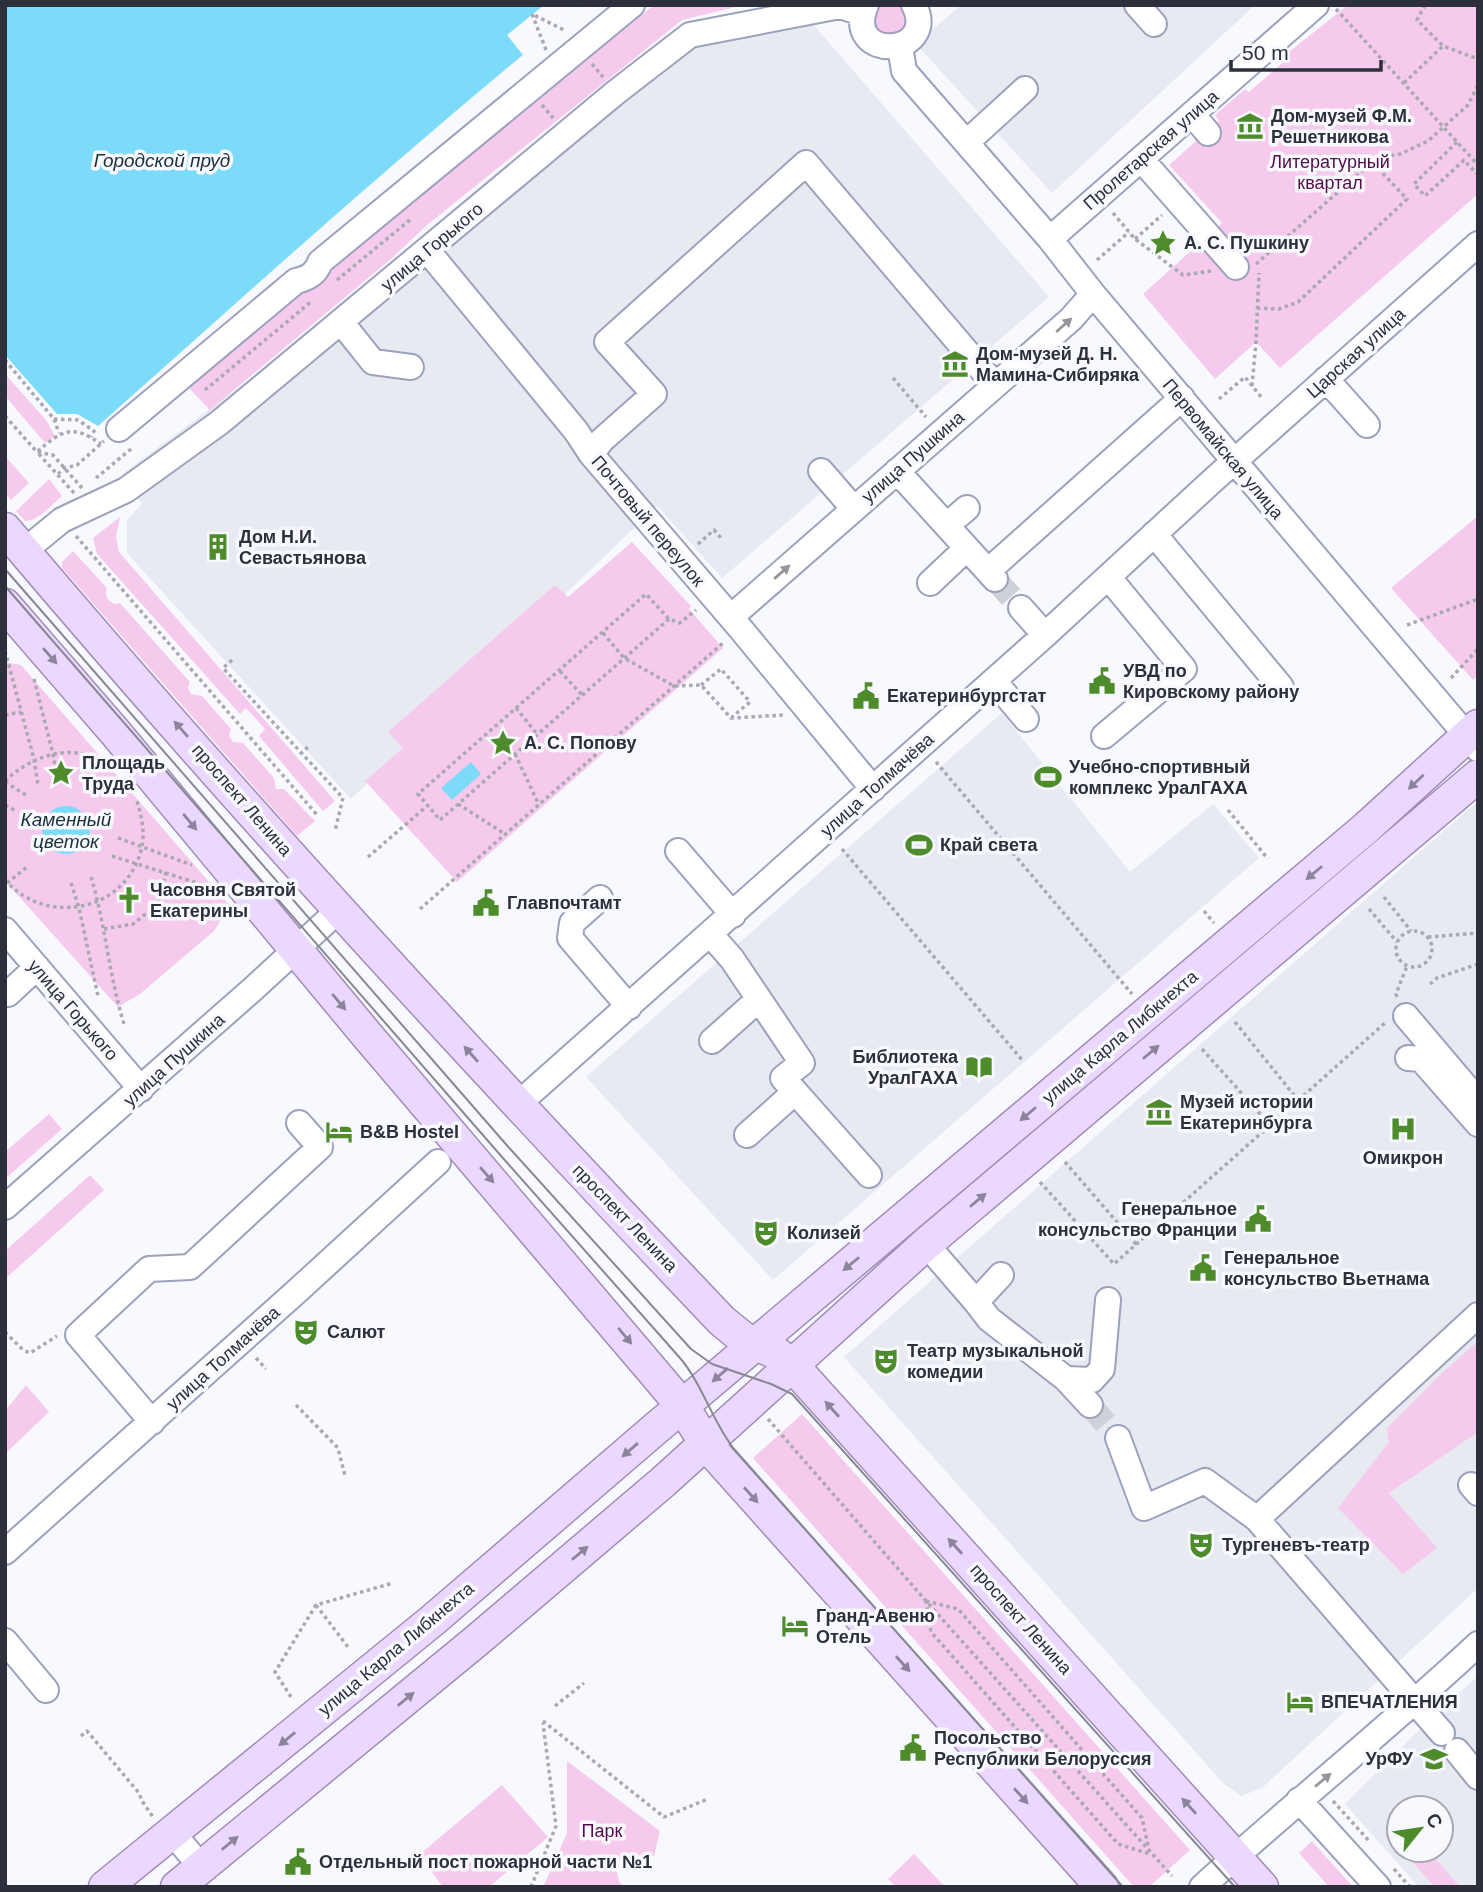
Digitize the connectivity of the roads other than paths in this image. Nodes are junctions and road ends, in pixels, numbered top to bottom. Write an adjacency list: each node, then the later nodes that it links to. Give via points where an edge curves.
1 (632, 5): 24 (street, via 320,262 317,270 296,281)
2 (914, 5): 7 (street, via 917,27)
3 (1137, 5): 6 (street)
4 (1316, 5): 9 (street, Пролетарская улица)
5 (864, 9): 7 (street, улица Горького, via 864,30 875,44); 15 (street, улица Горького, via 840,6 690,35)
6 (1154, 24)
7 (900, 46): 11 (street, Первомайская улица, via 904,71)
8 (1025, 89): 11 (street)
9 (1192, 114): 10 (street); 12 (street, Пролетарская улица)
10 (1208, 133)
11 (967, 142): 13 (street, Первомайская улица)
12 (1141, 159): 13 (street, Пролетарская улица); 16 (street, via 1177,200)
13 (1050, 239): 17 (street, Первомайская улица)
14 (1478, 244): 20 (street, Царская улица)
15 (433, 245): 18 (street, улица Горького); 25 (street, Почтовый переулок)
16 (1248, 265)
17 (1093, 294): 21 (street, улица Пушкина, one-way to 17); 22 (street, Первомайская улица)
18 (341, 323): 19 (street, via 373,362); 33 (street, улица Горького, via 209,430 126,490)
19 (411, 367)
20 (1326, 379): 23 (street); 26 (street, Царская улица)
21 (995, 385): 25 (street, via 806,163 607,342 654,394); 28 (street, улица Пушкина)
22 (1182, 398): 26 (street, Первомайская улица); 34 (street, via 991,575)
23 (1367, 425)
24 (116, 439)
25 (591, 454): 39 (street, Почтовый переулок)
26 (1234, 462): 32 (street, улица Толмачёва); 45 (street, Первомайская улица)
27 (821, 471): 30 (street)
28 (897, 471): 30 (street, улица Пушкина); 31 (street)
29 (967, 508): 31 (street)
30 (854, 509): 39 (street, улица Пушкина, one-way to 30)
31 (947, 525): 34 (street)
32 (1154, 534): 35 (street, улица Толмачёва); 42 (street)
33 (15, 540): 50 (main road, проспект Ленина, one-way to 33)
34 (967, 548): 36 (street)
35 (1109, 578): 40 (street, улица Толмачёва); 44 (street, via 1184,669)
36 (930, 583)
37 (5, 605): 54 (main road, one-way to 54)
38 (1021, 608): 40 (street)
39 (731, 617): 47 (street, Почтовый переулок)
40 (1045, 635): 41 (street, улица Толмачёва)
41 (994, 681): 43 (street); 47 (street, улица Толмачёва)
42 (1280, 687)
43 (1026, 719)
44 (1104, 736)
45 (1474, 737): 77 (main road, улица Карла Либкнехта, one-way to 77)
46 (1478, 776): 72 (main road, улица Карла Либкнехта, one-way to 46)
47 (873, 789): 51 (street, улица Толмачёва)
48 (678, 851): 51 (street)
49 (600, 898): 58 (street, via 572,923 570,939)
50 (340, 909): 54 (street, улица Пушкина); 65 (main road, проспект Ленина, one-way to 50)
51 (733, 915): 53 (street, улица Толмачёва)
52 (5, 930): 55 (street, улица Горького)
53 (710, 934): 57 (street); 58 (street, улица Толмачёва)
54 (296, 948): 62 (street, улица Пушкина); 81 (main road, one-way to 81)
55 (37, 967): 56 (street); 62 (street, улица Горького)
56 (8, 994)
57 (759, 999): 60 (street); 63 (street, via 802,1063 783,1078)
58 (629, 1007): 65 (street, улица Толмачёва)
59 (1402, 1009): 64 (street)
60 (712, 1041)
61 (1408, 1058): 67 (street, via 1421,1059)
62 (141, 1089): 71 (street, улица Пушкина)
63 (795, 1092): 68 (street); 70 (street)
64 (1478, 1101)
65 (517, 1105): 77 (main road, проспект Ленина, via 722,1321)
66 (299, 1123): 82 (street, via 320,1147 190,1267 149,1269 78,1335)
67 (1478, 1124)
68 (747, 1135)
69 (438, 1162): 82 (street, улица Толмачёва)
70 (869, 1175)
71 (5, 1207)
72 (926, 1244): 75 (street); 78 (main road, улица Карла Либкнехта)
73 (1001, 1275): 75 (street)
74 (1108, 1300): 79 (street, via 1102,1369 1092,1380)
75 (975, 1302): 79 (street, via 989,1319)
76 (1478, 1315): 85 (street)
77 (758, 1344): 78 (main road, проспект Ленина); 81 (main road, улица Карла Либкнехта, one-way to 81)
78 (792, 1365): 84 (main road, улица Карла Либкнехта); 94 (main road, проспект Ленина, one-way to 78)
79 (1066, 1379): 80 (street)
80 (1090, 1405)
81 (683, 1407): 84 (main road); 93 (main road, улица Карла Либкнехта, one-way to 93, via 423,1628)
82 (152, 1422): 86 (street, улица Толмачёва)
83 (1118, 1438): 85 (street, via 1144,1508 1205,1481)
84 (706, 1444): 95 (main road, one-way to 84); 97 (main road, one-way to 97)
85 (1256, 1519): 90 (street)
86 (5, 1552)
87 (5, 1641): 89 (street)
88 (1478, 1644): 90 (street)
89 (46, 1690)
90 (1417, 1701): 91 (street); 92 (street, one-way to 90)
91 (1478, 1777)
92 (1299, 1800): 94 (street); 100 (street)
93 (162, 1824): 95 (street); 96 (main road, улица Карла Либкнехта)
94 (1235, 1857): 98 (street); 99 (main road, проспект Ленина)
95 (189, 1877)
96 (105, 1887)
97 (1102, 1887)
98 (1202, 1887)
99 (1262, 1887)
100 (1378, 1887)

